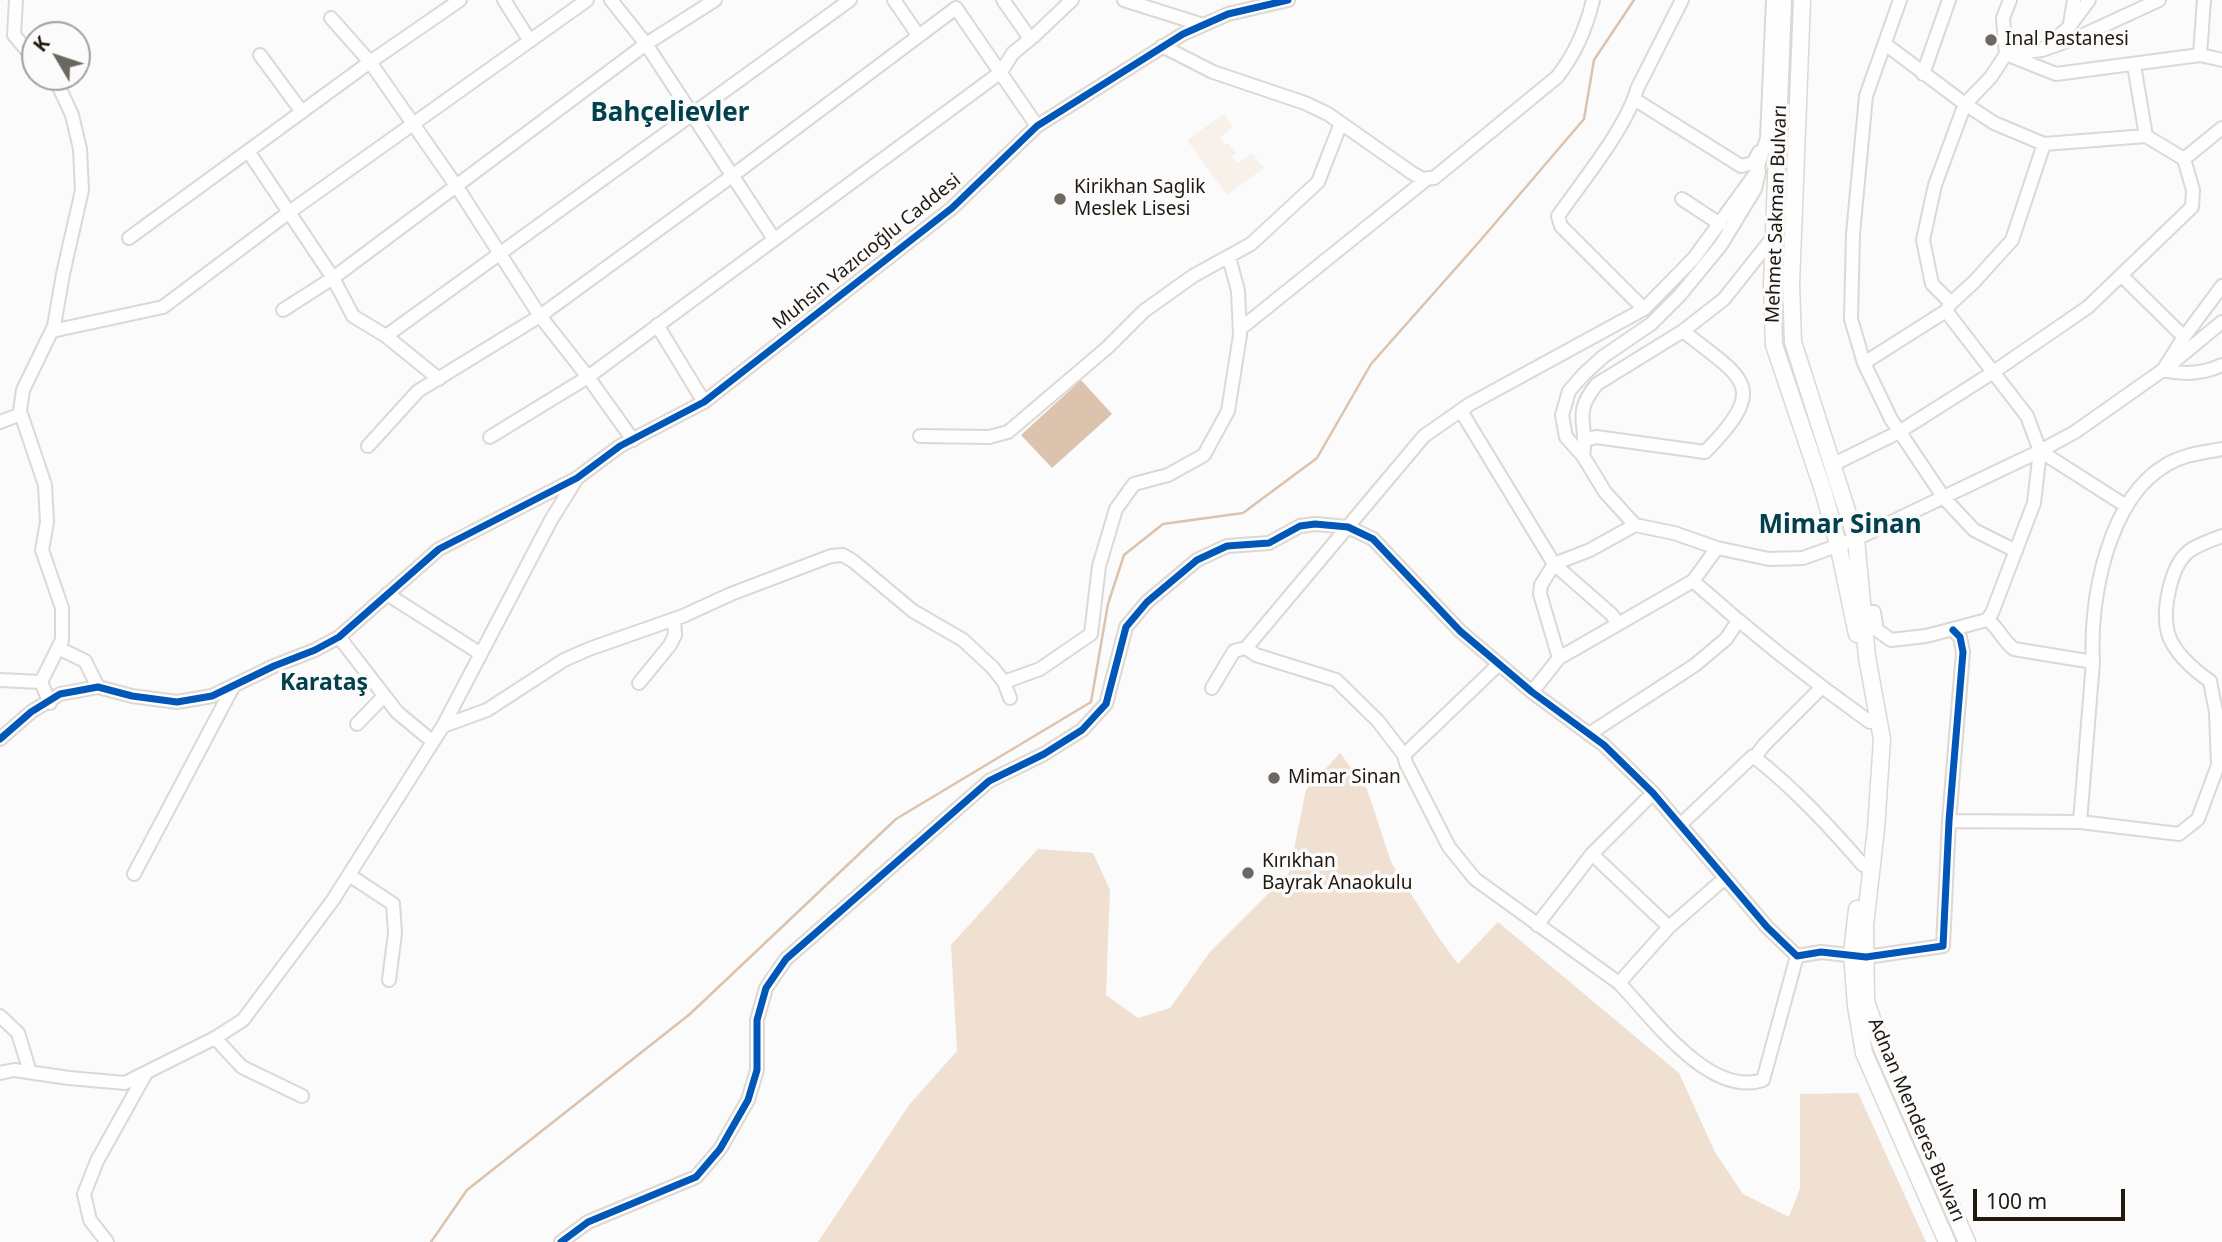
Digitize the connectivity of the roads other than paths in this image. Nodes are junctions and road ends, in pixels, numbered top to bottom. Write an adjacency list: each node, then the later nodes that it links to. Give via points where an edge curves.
1 (16, 0): 33 (street, via 14,35)
2 (460, 0): 42 (street)
3 (503, 0): 32 (street)
4 (587, 0): 32 (street)
5 (611, 0): 34 (street)
6 (715, 0): 26 (street)
7 (850, 0): 50 (street)
8 (894, 0): 30 (street)
9 (1003, 0): 31 (street, via 1029,37)
10 (1072, 0): 31 (street)
11 (1124, 0): 28 (street)
12 (1288, 0): 28 (street, Muhsin Yazıcıoğlu Caddesi)
13 (1593, 0): 61 (street, via 1583,35 1557,77 1447,169)
14 (1682, 0): 47 (street)
15 (1773, 0): 56 (street)
16 (1783, 0): 66 (main road, Mehmet Sakman Bulvarı)
17 (1802, 0): 104 (main road, Mehmet Sakman Bulvarı, via 1791,284 1793,342)
18 (1900, 0): 35 (street)
19 (1949, 0): 45 (street)
20 (2010, 0): 38 (street, via 2003,18)
21 (2074, 0): 29 (street)
22 (2089, 0): 29 (street)
23 (2159, 0): 37 (street)
24 (2204, 0): 40 (street)
25 (961, 4): 30 (street); 44 (street)
26 (694, 6): 34 (street)
27 (331, 18): 42 (street)
28 (1203, 25): 36 (street, Muhsin Yazıcıoğlu Caddesi)
29 (2069, 27): 37 (street)
30 (918, 35): 60 (street)
31 (1034, 36): 44 (street, via 1013,52)
32 (530, 41): 52 (street)
33 (21, 43)
34 (646, 44): 50 (street); 62 (street)
35 (1885, 44): 45 (street); 85 (street, via 1867,96 1853,234 1851,319)
36 (1162, 47): 51 (street, via 1213,72 1305,103); 53 (street, Muhsin Yazıcıoğlu Caddesi)
37 (2042, 50): 38 (street)
38 (2006, 54): 43 (street, via 2056,74); 48 (street)
39 (260, 55): 49 (street)
40 (2200, 55): 41 (street); 43 (street)
41 (2222, 60)
42 (370, 62): 49 (street); 52 (street)
43 (2134, 65): 55 (street)
44 (1001, 72): 53 (street); 68 (street)
45 (1923, 74): 48 (street)
46 (61, 91): 81 (street, via 80,149 82,190)
47 (1634, 99): 56 (street, via 1741,166 1753,163); 75 (street, via 1558,216 1561,226)
48 (1965, 104): 57 (street, via 1994,123); 74 (street, via 1936,186 1923,240 1932,284)
49 (302, 112): 58 (street)
50 (691, 114): 60 (street); 69 (street)
51 (1341, 123): 61 (street, via 1412,173); 70 (street, via 1318,182 1251,244)
52 (412, 126): 62 (street); 64 (street)
53 (1037, 126): 91 (street, Muhsin Yazıcıoğlu Caddesi, via 952,208)
54 (2222, 128): 59 (street)
55 (2146, 136): 57 (street); 59 (street)
56 (1768, 138): 65 (street, via 1756,173); 103 (street, via 1755,189 1721,245 1651,324 1604,356 1569,391 1562,415 1566,437)
57 (2044, 144): 74 (street, via 2012,240)
58 (248, 151): 64 (street); 67 (street)
59 (2184, 159): 71 (street, via 2193,190 2192,206)
60 (732, 176): 68 (street); 77 (street)
61 (1428, 178): 80 (street)
62 (457, 187): 69 (street); 72 (street)
63 (1682, 199): 65 (street)
64 (289, 213): 72 (street); 81 (street, via 163,307)
65 (1720, 224): 75 (street)
66 (1775, 236): 82 (street, via 1724,299); 112 (main road, Mehmet Sakman Bulvarı, via 1774,345)
67 (129, 238)
68 (774, 239): 79 (street)
69 (500, 254): 77 (street); 83 (street)
70 (1229, 257): 80 (street, via 1238,291); 96 (street, via 1144,311 1008,432 989,437)
71 (2121, 275): 84 (street); 88 (street, via 2088,307)
72 (333, 278): 76 (street); 83 (street, via 353,316)
73 (2222, 286): 84 (street)
74 (1948, 307): 85 (street); 88 (street)
75 (1644, 309): 92 (street)
76 (283, 310)
77 (540, 316): 89 (street); 90 (street)
78 (2222, 322): 87 (street)
79 (657, 326): 89 (street); 91 (street)
80 (1240, 329): 134 (street, via 1228,411 1204,456 1168,475 1134,484 1116,509 1099,566 1091,634 1040,669)
81 (52, 331): 93 (street, via 23,390)
82 (1683, 331): 99 (street, via 1597,384 1581,412); 99 (street, via 1738,375 1744,394 1728,429 1705,452 1596,437)
83 (386, 337): 90 (street)
84 (2184, 337): 87 (street)
85 (1864, 363): 95 (street)
86 (2222, 365): 87 (street, via 2207,372)
87 (2163, 370): 102 (street)
88 (1992, 373): 95 (street); 102 (street, via 2027,416)
89 (588, 377): 97 (street); 98 (street)
90 (439, 379): 100 (street, via 418,391)
91 (704, 402): 98 (street, Muhsin Yazıcıoğlu Caddesi)
92 (1461, 411): 109 (street, via 1424,436); 115 (street)
93 (21, 414): 94 (street); 126 (street, via 45,485 47,522 42,550 62,608)
94 (0, 422)
95 (1899, 432): 104 (street); 106 (street)
96 (920, 436)
97 (490, 437)
98 (632, 440): 105 (street, Muhsin Yazıcıoğlu Caddesi)
99 (1586, 440): 103 (street)
100 (368, 446)
101 (2222, 449): 107 (street, via 2188,454 2164,466)
102 (2040, 452): 106 (street); 107 (street); 114 (street, via 2034,503)
103 (1583, 456): 108 (street, via 1605,492)
104 (1832, 465): 111 (main road, Mehmet Sakman Bulvarı)
105 (577, 478): 117 (street, Muhsin Yazıcıoğlu Caddesi, via 439,549); 127 (street)
106 (1944, 498): 111 (street); 114 (street, via 1973,530)
107 (2126, 506): 129 (street, via 2112,533 2094,604)
108 (1635, 525): 113 (street); 115 (street)
109 (1349, 527): 125 (street); 130 (street, via 1373,539 1460,631); 174 (street, via 1300,526 1269,543 1227,546 1197,560 1147,602 1126,627 1107,704 1082,730 989,781 786,959 766,988 757,1020 757,1070 748,1100 720,1149 696,1177 588,1222)
110 (2222, 536): 131 (street, via 2187,552 2172,577 2166,608 2168,634 2192,669)
111 (1856, 539): 112 (street); 118 (main road, Adnan Menderes Bulvarı)
112 (1838, 544): 113 (street, via 1803,558 1769,559); 144 (main road, Adnan Menderes Bulvarı)
113 (1717, 548): 116 (street)
114 (2016, 551): 120 (street)
115 (1554, 564): 122 (street); 128 (street, via 1540,594)
116 (1693, 580): 121 (street); 122 (street)
117 (387, 594): 124 (street, Muhsin Yazıcıoğlu Caddesi); 127 (street)
118 (1863, 612): 123 (street, via 1874,612 1877,630 1891,640); 163 (main road, Adnan Menderes Bulvarı, via 1882,739 1876,830)
119 (674, 619): 134 (street, via 843,555 913,611 963,640); 135 (street, via 670,645); 146 (street, via 564,660 487,710)
120 (1987, 620): 123 (street); 129 (street, via 2014,649)
121 (1738, 621): 139 (street); 147 (street, via 1726,639 1695,665)
122 (1618, 623): 128 (street)
123 (1953, 630): 153 (street, via 1963,652)
124 (339, 637): 136 (street, Muhsin Yazıcıoğlu Caddesi); 141 (street)
125 (1246, 648): 138 (street, via 1234,651); 150 (street, via 1336,680 1378,720)
126 (58, 649): 133 (street); 137 (street, via 85,661)
127 (481, 654): 146 (street)
128 (1559, 658): 140 (street)
129 (2093, 662): 154 (street)
130 (1499, 664): 140 (street); 150 (street)
131 (2216, 679): 154 (street, via 2218,765 2198,819 2179,834)
132 (0, 680): 133 (street)
133 (41, 682): 143 (street)
134 (1004, 682): 142 (street)
135 (639, 683)
136 (235, 685): 137 (street, Muhsin Yazıcıoğlu Caddesi, via 212,696 177,702); 158 (street)
137 (98, 687): 143 (street, via 60,694)
138 (1212, 688)
139 (1821, 688): 144 (street); 151 (street)
140 (1532, 692): 147 (street)
141 (384, 696): 145 (street); 149 (street)
142 (1010, 698)
143 (50, 703): 148 (street)
144 (1870, 722): 157 (main road, Adnan Menderes Bulvarı, via 1870,829)
145 (358, 723)
146 (443, 726): 149 (street)
147 (1589, 734): 152 (street)
148 (0, 739)
149 (433, 742): 159 (street)
150 (1404, 755): 161 (street, via 1449,847 1475,880)
151 (1753, 756): 155 (street); 157 (street, via 1824,820)
152 (1653, 793): 155 (street); 156 (street)
153 (1949, 821): 154 (street); 163 (street, via 1943,946)
154 (2080, 822)
155 (1680, 825): 160 (street)
156 (1592, 854): 161 (street); 162 (street)
157 (1863, 865): 163 (main road, Adnan Menderes Bulvarı)
158 (134, 873)
159 (349, 875): 165 (street, via 393,904 396,933); 168 (street, via 243,1020)
160 (1725, 878): 162 (street); 164 (street)
161 (1537, 925): 166 (street)
162 (1669, 927): 166 (street)
163 (1859, 955): 164 (street, via 1821,952); 175 (main road, Adnan Menderes Bulvarı, via 1856,1006 1864,1053); 176 (main road, Adnan Menderes Bulvarı, via 1866,1001 1881,1046)
164 (1797, 956): 166 (street, via 1763,1080 1756,1082 1731,1081 1705,1069 1684,1053)
165 (389, 980)
166 (1619, 983)
167 (0, 1016): 169 (street, via 18,1033)
168 (215, 1038): 171 (street); 172 (street, via 242,1067)
169 (30, 1072): 170 (street); 171 (street, via 125,1083)
170 (0, 1073)
171 (146, 1073): 173 (street, via 84,1194 90,1220)
172 (302, 1096)
173 (107, 1242)
174 (561, 1242)
175 (1947, 1242)
176 (1967, 1242)

